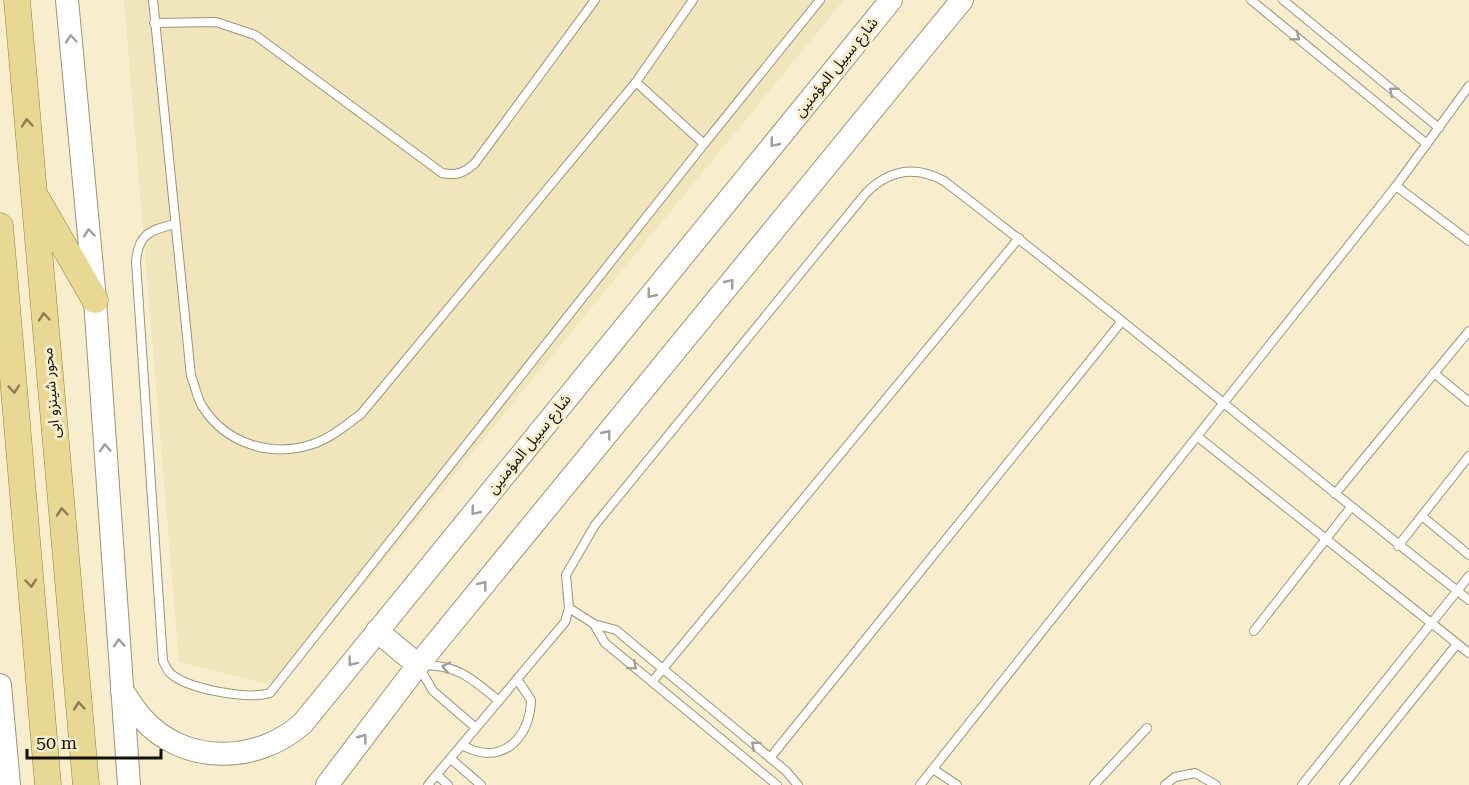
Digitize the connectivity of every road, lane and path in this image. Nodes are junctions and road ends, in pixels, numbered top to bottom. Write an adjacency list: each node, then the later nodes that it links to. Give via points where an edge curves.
1 (17, 0): 18 (main road, محور شينزو ابى, one-way to 1)
2 (67, 0): 23 (main road, one-way to 2)
3 (153, 0): 11 (lane)
4 (595, 0): 11 (lane, via 475,163 454,176 436,170 255,34 216,22)
5 (693, 0): 12 (lane)
6 (820, 0): 15 (lane)
7 (891, 0): 43 (main road, شارع سبيل المؤمنين, one-way to 43)
8 (962, 0): 47 (main road, one-way to 8)
9 (1251, 0): 16 (lane, one-way to 16)
10 (1283, 0): 14 (lane, one-way to 10)
11 (154, 23): 19 (lane)
12 (636, 82): 15 (lane); 19 (lane, via 386,386 361,414 313,444 262,448 239,441 220,428 201,405 191,376)
13 (1469, 86): 14 (lane)
14 (1439, 128): 16 (lane)
15 (704, 144): 19 (lane, via 270,693 260,696 218,692 179,679 169,673 163,661 136,262 137,247 148,232)
16 (1427, 144): 17 (lane)
17 (1396, 186): 22 (lane); 28 (lane)
18 (33, 191): 23 (main road); 64 (main road, محور شينزو ابى, one-way to 18)
19 (176, 225)
20 (0, 226): 63 (main road, one-way to 63)
21 (1019, 238): 24 (lane); 40 (lane, via 932,174 903,171 876,182 596,525 566,575); 48 (lane)
22 (1469, 242)
23 (95, 300): 52 (main road, one-way to 23)
24 (1122, 321): 28 (lane); 58 (lane)
25 (1469, 331): 26 (lane)
26 (1434, 373): 27 (lane); 31 (lane)
27 (1469, 402)
28 (1224, 404): 29 (lane); 31 (lane)
29 (1198, 437): 34 (lane); 60 (lane)
30 (1469, 456): 33 (lane)
31 (1335, 494): 32 (lane)
32 (1351, 507): 34 (lane); 35 (lane)
33 (1422, 516): 35 (lane); 36 (lane)
34 (1326, 539): 41 (lane); 44 (lane)
35 (1398, 546): 38 (lane)
36 (1469, 555)
37 (1469, 576): 38 (lane)
38 (1457, 591): 39 (lane); 41 (lane)
39 (1469, 600)
40 (569, 608): 42 (lane); 49 (lane, via 565,622)
41 (1430, 623): 45 (lane); 77 (lane)
42 (594, 624): 48 (lane, via 616,630); 50 (lane, one-way to 50, via 605,643)
43 (377, 631): 47 (main road); 52 (main road, شارع سبيل المؤمنين, one-way to 52, via 303,723 278,742 250,753 213,754 171,740 141,718)
44 (1254, 631)
45 (1457, 644): 46 (lane); 78 (lane)
46 (1469, 653)
47 (418, 665): 54 (lane, one-way to 47, via 461,672 439,665); 55 (lane, via 433,690); 66 (main road, one-way to 47)
48 (663, 669): 50 (lane); 58 (lane, one-way to 48)
49 (517, 679): 54 (lane); 57 (lane, via 531,700 527,725 520,736 500,752 474,752)
50 (652, 682): 70 (lane)
51 (0, 685): 53 (main road)
52 (122, 690): 65 (main road)
53 (0, 691): 62 (main road)
54 (499, 701): 55 (lane)
55 (476, 728): 57 (lane)
56 (1147, 728): 74 (lane)
57 (462, 745): 59 (lane)
58 (770, 758): 71 (lane)
59 (451, 759): 61 (lane); 69 (lane)
60 (933, 769): 72 (lane); 73 (lane)
61 (437, 775): 67 (lane); 68 (lane)
62 (9, 785)
63 (48, 785)
64 (86, 785)
65 (129, 785)
66 (327, 785)
67 (428, 785)
68 (448, 785)
69 (481, 785)
70 (777, 785)
71 (798, 785)
72 (920, 785)
73 (957, 785)
74 (1094, 785)
75 (1165, 785): 76 (lane, via 1174,777 1195,773)
76 (1216, 785)
77 (1302, 785)
78 (1344, 785)

